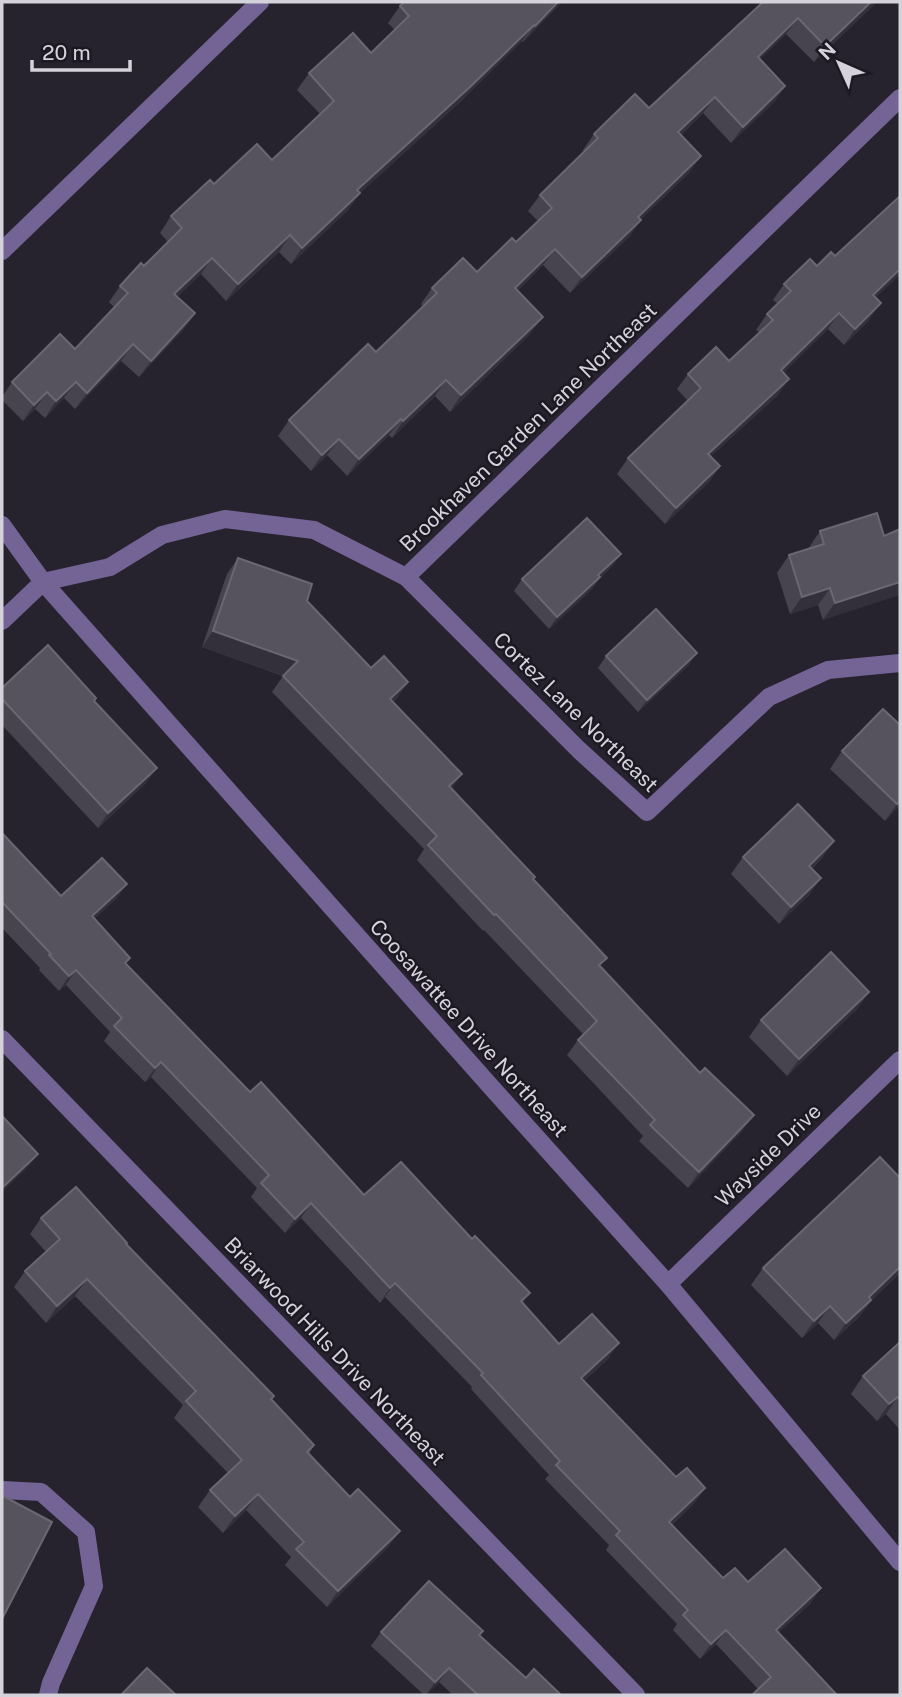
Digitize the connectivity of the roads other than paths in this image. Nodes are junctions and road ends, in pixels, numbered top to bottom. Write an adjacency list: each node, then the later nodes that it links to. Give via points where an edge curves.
1 (260, 2): 3 (street)
2 (900, 99): 5 (street, Brookhaven Garden Lane Northeast)
3 (2, 251)
4 (2, 525): 6 (street, Coosawattee Drive Northeast)
5 (406, 576): 6 (street, Brookhaven Garden Lane Northeast, via 314,530 225,519 162,534 110,567); 8 (street, Cortez Lane Northeast, via 647,812 769,697 828,670)
6 (43, 582): 7 (street); 11 (street, Coosawattee Drive Northeast)
7 (2, 621)
8 (900, 663)
9 (2, 1039): 15 (street, Briarwood Hills Drive Northeast)
10 (896, 1071): 11 (street, Wayside Drive)
11 (668, 1284): 13 (street, Coosawattee Drive Northeast)
12 (2, 1490): 14 (street, via 41,1492 86,1532 94,1586)
13 (900, 1562)
14 (48, 1695)
15 (636, 1695)

